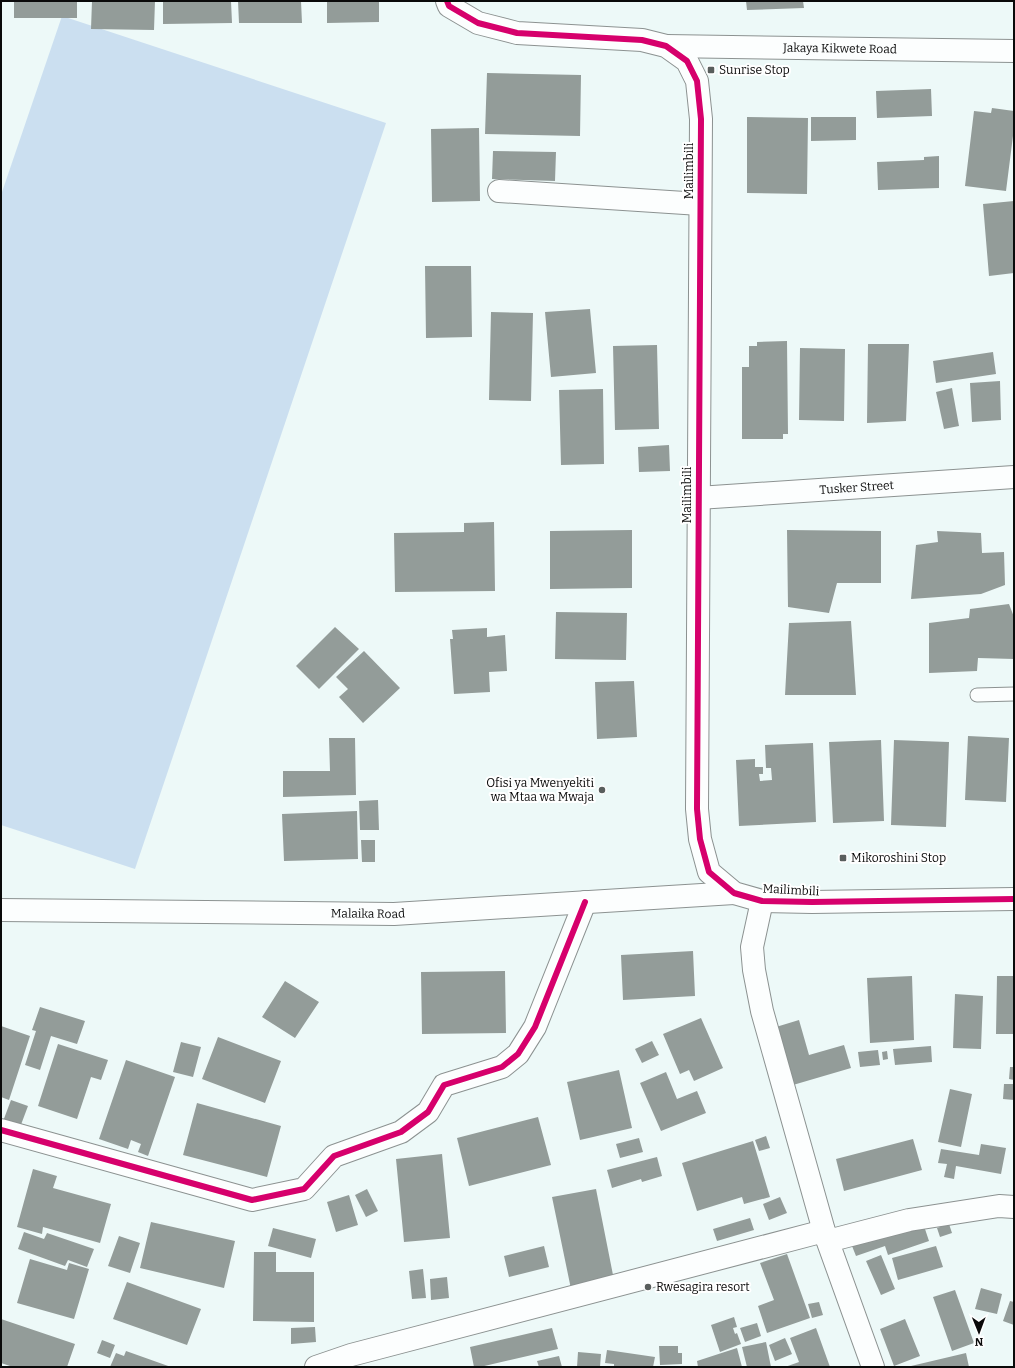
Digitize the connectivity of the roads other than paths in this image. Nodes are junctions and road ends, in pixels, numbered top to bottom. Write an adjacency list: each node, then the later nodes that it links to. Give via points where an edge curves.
1 (447, 1): 2 (street, Mailimbili, via 450,6 478,23 517,32 642,40)
2 (666, 46): 3 (street, Jakaya Kikwete Road); 5 (street, Mailimbili, via 686,61 698,81 701,119)
3 (1014, 51)
4 (499, 191): 5 (street)
5 (700, 204): 7 (street, Mailimbili)
6 (1014, 477): 7 (street, Tusker Street)
7 (698, 498): 10 (street, Mailimbili, via 699,831 709,872)
8 (1014, 694): 9 (lane)
9 (977, 695)
10 (734, 892): 12 (street, Mailimbili); 13 (street, Malaika Road)
11 (1014, 899): 12 (street, Mailimbili, via 812,902)
12 (762, 900): 17 (street, via 752,947 754,970 762,1010)
13 (585, 902): 14 (street, Malaika Road, via 394,914); 15 (street, via 534,1027 518,1054 502,1067 444,1085 428,1112 401,1132 334,1156 304,1189 252,1200)
14 (1, 910)
15 (1, 1130)
16 (1014, 1207): 17 (street, via 999,1206)
17 (826, 1236): 18 (street, via 351,1355); 19 (street)
18 (316, 1367)
19 (873, 1367)

